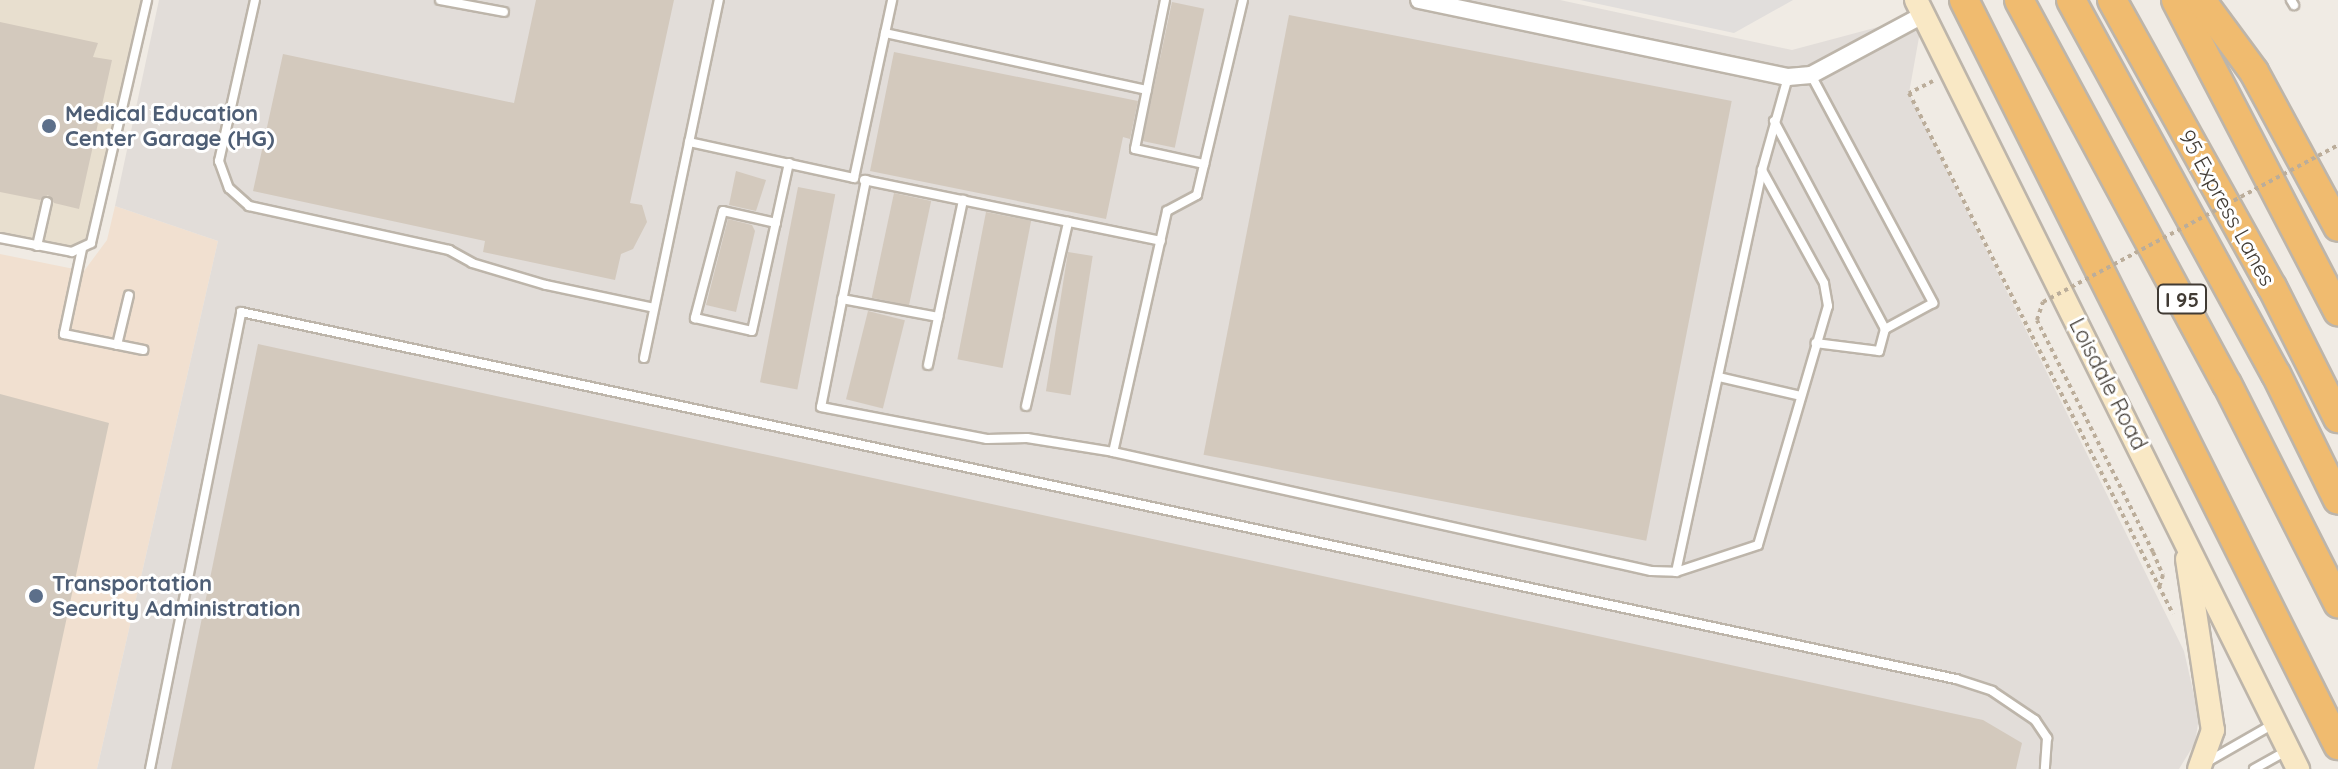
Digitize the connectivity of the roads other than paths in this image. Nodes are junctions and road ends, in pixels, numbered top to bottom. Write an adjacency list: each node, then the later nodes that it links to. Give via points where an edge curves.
1 (147, 0): 36 (lane, via 98,229)
2 (255, 0): 39 (lane, via 219,161 229,188 249,206 449,250 472,263 546,285)
3 (440, 0): 16 (lane)
4 (719, 0): 22 (lane)
5 (892, 0): 17 (lane)
6 (1165, 0): 20 (lane)
7 (1243, 0): 24 (lane)
8 (1419, 0): 19 (street)
9 (1964, 0): 58 (highway)
10 (2019, 0): 56 (highway, I 95, via 2227,384)
11 (2071, 0): 53 (highway, via 2276,374)
12 (2112, 0): 51 (highway, 95 Express Lanes, via 2272,287)
13 (2176, 0): 40 (highway)
14 (2201, 0): 32 (highway, via 2254,72)
15 (1920, 7): 18 (street); 54 (main road, Loisdale Road)
16 (504, 12)
17 (885, 33): 20 (lane); 26 (lane)
18 (1811, 75): 19 (street); 42 (lane, via 1933,303)
19 (1788, 77): 21 (lane)
20 (1147, 90): 24 (lane, via 1135,149)
21 (1774, 120): 25 (lane); 42 (lane)
22 (689, 142): 23 (lane); 39 (lane)
23 (789, 163): 26 (lane); 31 (lane)
24 (1204, 164): 34 (lane, via 1197,195 1167,211)
25 (1762, 170): 43 (lane, via 1824,283 1828,306); 48 (lane)
26 (854, 178): 27 (lane)
27 (866, 180): 28 (lane); 38 (lane)
28 (963, 200): 30 (lane); 41 (lane)
29 (47, 202): 35 (lane)
30 (1068, 222): 34 (lane); 50 (lane)
31 (776, 223): 31 (lane, via 752,331 695,318 723,211)
32 (2338, 227)
33 (0, 238): 35 (lane)
34 (1161, 241): 52 (lane)
35 (37, 246): 36 (lane)
36 (82, 249): 44 (lane, via 64,334)
37 (129, 295): 44 (lane)
38 (842, 299): 41 (lane); 52 (lane, via 821,407 987,439 1027,438)
39 (654, 308): 46 (lane)
40 (2338, 311)
41 (938, 317): 47 (lane)
42 (1885, 329): 43 (lane, via 1879,351)
43 (1816, 343): 49 (lane)
44 (117, 345): 45 (lane)
45 (143, 350)
46 (644, 358)
47 (928, 365)
48 (1719, 377): 49 (lane); 55 (lane)
49 (1801, 396): 55 (lane, via 1758,545)
50 (1026, 406)
51 (2338, 418)
52 (1113, 452): 55 (lane)
53 (2338, 500)
54 (2174, 516): 57 (main road, Loisdale Road); 62 (main road, via 2189,571 2213,730)
55 (1676, 572)
56 (2338, 603)
57 (2276, 723): 59 (main road, Loisdale Road); 62 (lane)
58 (2338, 745)
59 (2294, 760): 63 (lane)
60 (150, 769): 61 (lane, via 241,312 1956,679 1992,691 2035,720 2047,738)
61 (2045, 769)
62 (2199, 769)
63 (2254, 769)

